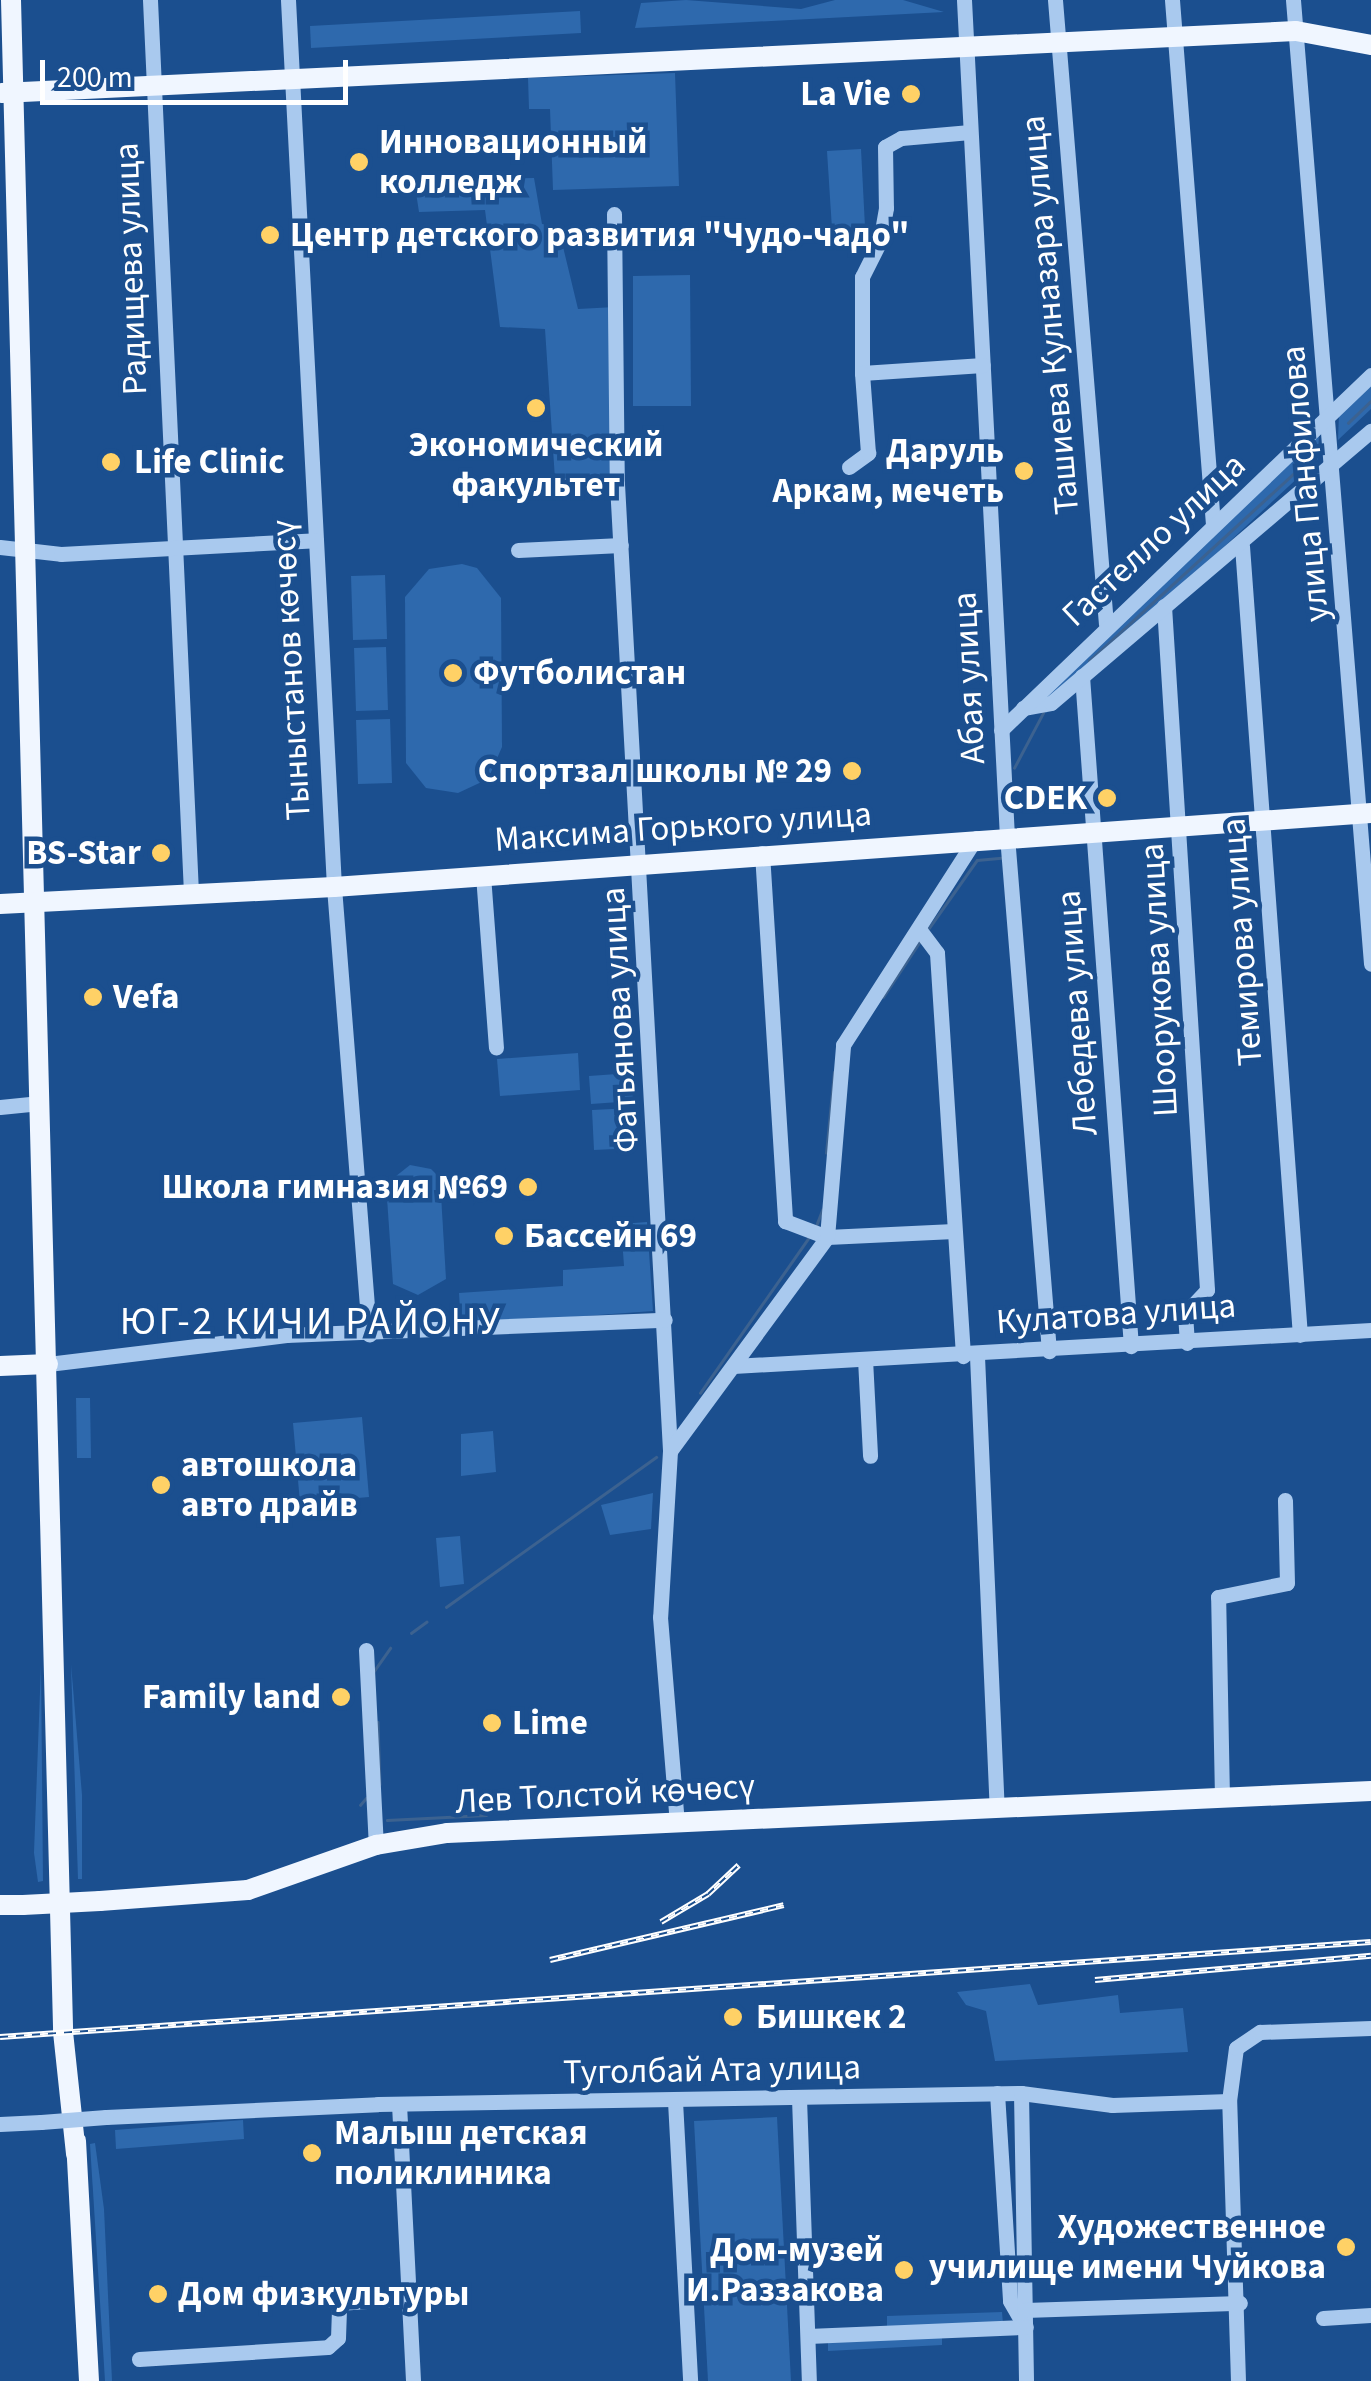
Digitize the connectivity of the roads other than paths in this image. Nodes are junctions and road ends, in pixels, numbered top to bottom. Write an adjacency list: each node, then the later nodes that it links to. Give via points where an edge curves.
1 (11, 0): 15 (main road)
2 (150, 0): 14 (street, Радищева улица)
3 (288, 0): 13 (street, Тыныстанов көчөсү)
4 (964, 0): 12 (street, Абая улица)
5 (1054, 0): 10 (street, Ташиева Кулназара улица)
6 (1172, 0): 9 (street)
7 (1294, 0): 8 (street, улица Панфилова)
8 (1296, 30): 9 (main road); 11 (main road); 21 (street, улица Панфилова)
9 (1175, 37): 10 (main road); 27 (street)
10 (1058, 44): 12 (main road); 36 (street, Ташиева Кулназара улица)
11 (1371, 45)
12 (968, 48): 13 (main road); 16 (street, Абая улица)
13 (292, 79): 14 (main road); 28 (street, Тыныстанов көчөсү)
14 (154, 87): 15 (main road); 33 (street, Радищева улица)
15 (7, 94): 32 (main road)
16 (970, 132): 18 (street, Абая улица); 19 (street, via 901,138 885,146 886,208 880,241 862,277)
17 (614, 214): 25 (street, Фатьянова улица)
18 (983, 365): 19 (street); 39 (street, Абая улица)
19 (862, 373): 23 (street, via 868,454)
20 (1371, 375): 21 (street, Гастелло улица)
21 (1330, 414): 24 (street, улица Панфилова); 27 (street, Гастелло улица)
22 (1371, 431): 24 (street, Гастелло улица)
23 (849, 467)
24 (1336, 468): 31 (street, Гастелло улица); 40 (street, улица Панфилова)
25 (617, 484): 26 (street); 29 (street, Фатьянова улица)
26 (545, 486)
27 (1213, 524): 36 (street, Гастелло улица)
28 (316, 540): 33 (street); 49 (street, Тыныстанов көчөсү)
29 (621, 545): 34 (street); 47 (street, Фатьянова улица)
30 (0, 546): 32 (street)
31 (1242, 546): 35 (street, Гастелло улица); 41 (street, Темирова улица)
32 (27, 547): 33 (street, via 61,554); 51 (main road)
33 (173, 550): 50 (street, Радищева улица)
34 (518, 550)
35 (1164, 606): 37 (street, Гастелло улица); 42 (street, Шоорукова улица)
36 (1106, 624): 38 (street, Гастелло улица)
37 (1082, 676): 38 (street, Гастелло улица, via 1051,704); 43 (street, Лебедева улица)
38 (1023, 708): 39 (street, Гастелло улица)
39 (1001, 730): 44 (street, Абая улица)
40 (1365, 813): 41 (main road, Максима Горького улица); 54 (street, улица Панфилова)
41 (1264, 820): 42 (main road, Максима Горького улица); 63 (street, Темирова улица)
42 (1181, 825): 43 (main road, Максима Горького улица); 64 (street, Шоорукова улица, via 1207,1290 1185,1314)
43 (1094, 831): 44 (main road, Максима Горького улица); 65 (street, Лебедева улица)
44 (1007, 836): 45 (main road, Максима Горького улица); 66 (street, Абая улица)
45 (976, 838): 46 (main road, Максима Горького улица); 53 (street)
46 (762, 853): 47 (main road, Максима Горького улица); 59 (street, via 786,1221)
47 (642, 861): 48 (main road, Максима Горького улица); 60 (street, Фатьянова улица)
48 (484, 875): 49 (main road, Максима Горького улица); 55 (street)
49 (334, 887): 50 (main road, Максима Горького улица); 62 (street, Тыныстанов көчөсү)
50 (191, 894): 51 (main road, Максима Горького улица)
51 (37, 902): 52 (main road, Максима Горького улица); 56 (main road)
52 (0, 904)
53 (919, 929): 58 (street, via 936,953); 59 (street, via 843,1045)
54 (1371, 964)
55 (496, 1048)
56 (40, 1104): 57 (street); 69 (main road)
57 (0, 1107)
58 (954, 1232): 59 (street); 67 (street)
59 (827, 1237): 71 (street)
60 (665, 1320): 62 (street); 72 (street, Фатьянова улица)
61 (1371, 1330): 63 (street, Кулатова улица)
62 (369, 1335): 69 (street, via 286,1335)
63 (1300, 1335): 64 (street, Кулатова улица)
64 (1186, 1342): 65 (street, Кулатова улица)
65 (1132, 1346): 66 (street, Кулатова улица)
66 (1049, 1351): 67 (street, Кулатова улица)
67 (970, 1356): 68 (street, Кулатова улица); 78 (street)
68 (865, 1359): 71 (street, Кулатова улица); 73 (street)
69 (48, 1364): 70 (main road); 97 (main road, via 61,1925 75,2031)
70 (0, 1366)
71 (733, 1366): 72 (street)
72 (670, 1452): 79 (street, Фатьянова улица, via 658,1569)
73 (870, 1456)
74 (1284, 1500): 77 (street, via 1287,1582 1218,1597)
75 (366, 1650): 80 (street)
76 (1371, 1791): 77 (main road, Лев Толстой көчөсү)
77 (1222, 1798): 78 (main road, Лев Толстой көчөсү)
78 (997, 1809): 79 (main road, Лев Толстой көчөсү)
79 (677, 1823): 80 (main road, Лев Толстой көчөсү, via 446,1833)
80 (376, 1845): 81 (main road, Лев Толстой көчөсү, bridge, via 230,1893)
81 (0, 1906)
82 (1371, 2028): 87 (street, via 1250,2036 1232,2058)
83 (1021, 2093): 84 (street, Туголбай Ата улица); 87 (street, Туголбай Ата улица, via 1112,2105); 94 (street)
84 (998, 2094): 85 (street, Туголбай Ата улица); 94 (street, via 1010,2301)
85 (799, 2098): 86 (street, Туголбай Ата улица); 95 (street)
86 (675, 2101): 88 (street, Туголбай Ата улица); 99 (street)
87 (1228, 2102): 91 (street)
88 (399, 2104): 89 (street, Туголбай Ата улица, bridge); 90 (street)
89 (0, 2124)
90 (408, 2298): 96 (street, via 338,2303 338,2338 328,2347); 98 (street)
91 (1240, 2303): 94 (street); 102 (street)
92 (1371, 2315): 93 (street)
93 (1323, 2318)
94 (1025, 2319): 95 (street); 101 (street)
95 (808, 2336): 100 (street)
96 (139, 2358)
97 (89, 2381)
98 (413, 2381)
99 (690, 2381)
100 (809, 2381)
101 (1026, 2381)
102 (1238, 2381)

